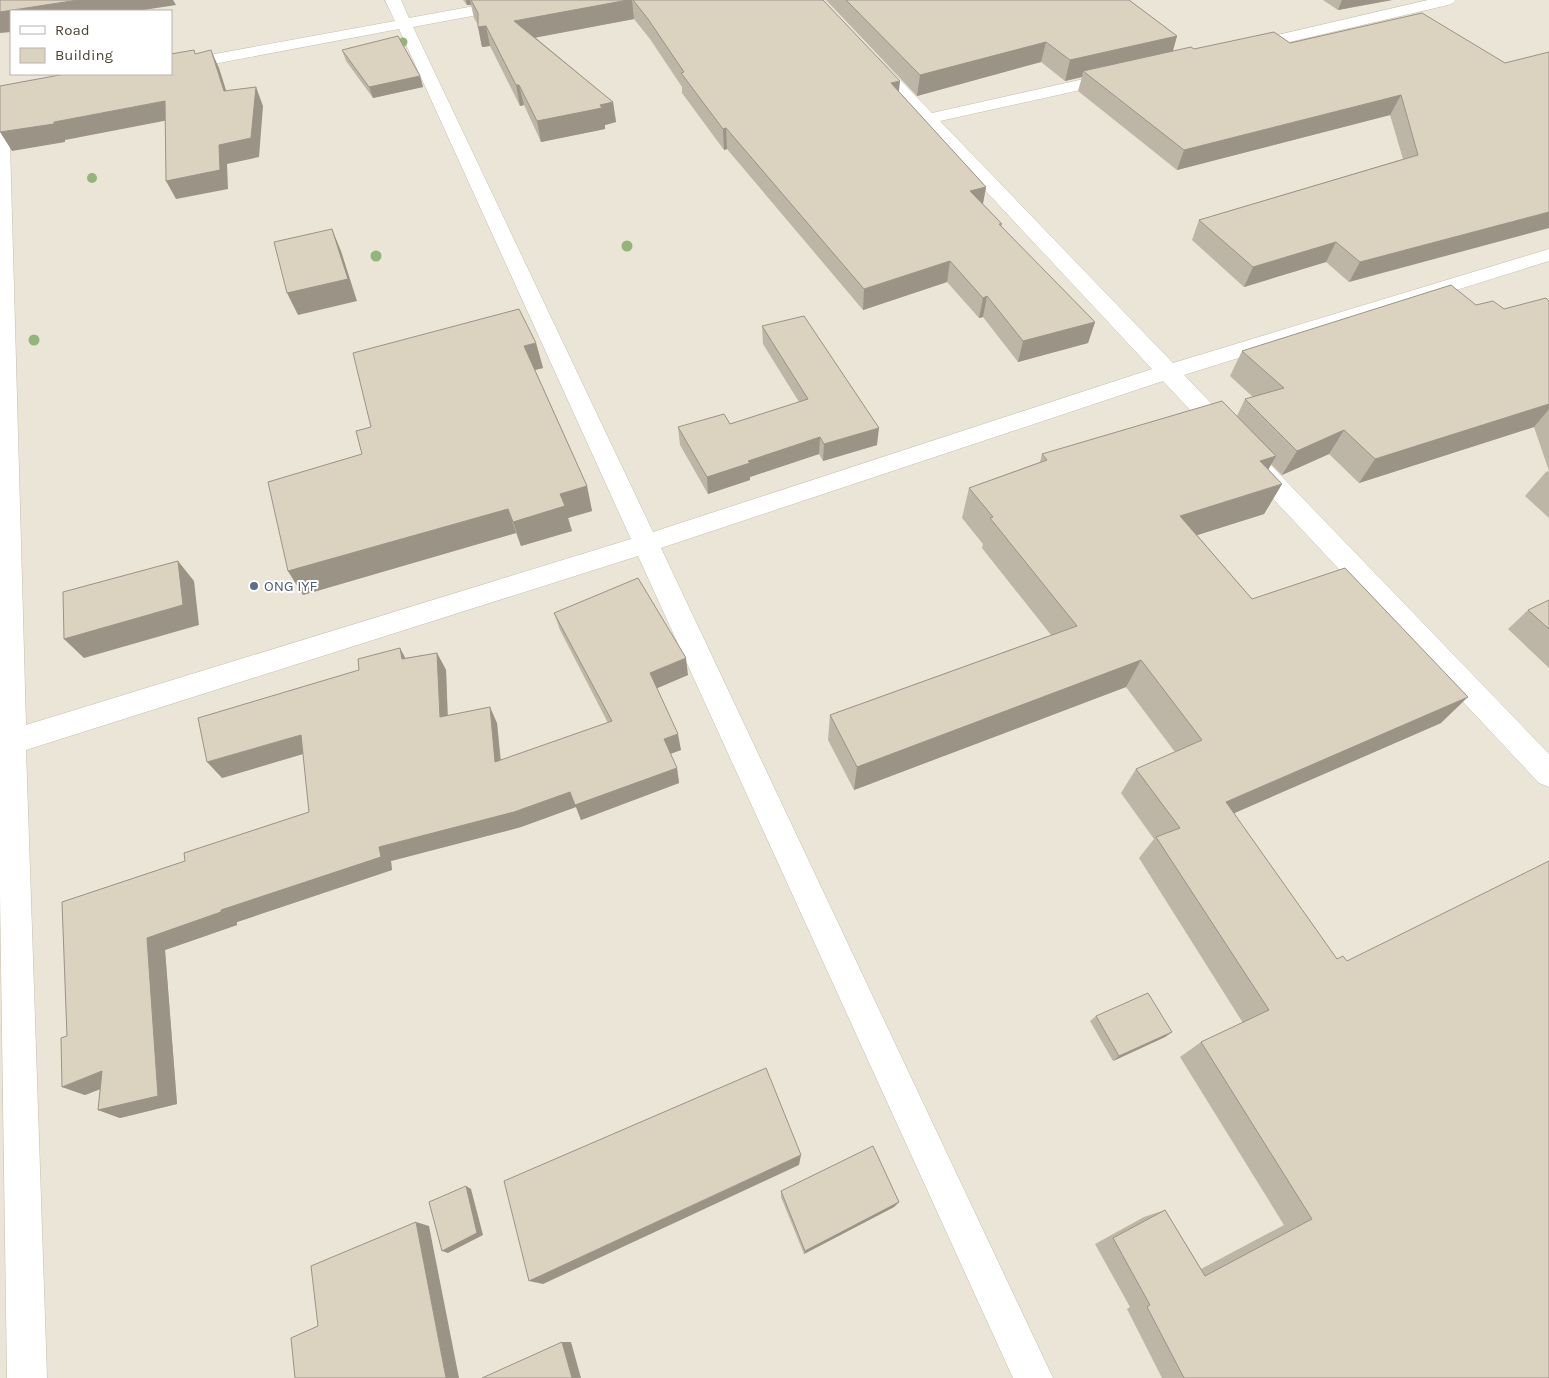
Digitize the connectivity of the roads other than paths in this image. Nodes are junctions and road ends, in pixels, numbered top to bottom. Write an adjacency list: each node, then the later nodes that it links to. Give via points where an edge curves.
1 (532, 0): 3 (street)
2 (1448, 0): 5 (street)
3 (399, 12): 6 (street); 12 (street)
4 (861, 49): 9 (street)
5 (1227, 51)
6 (172, 67)
7 (1130, 73): 9 (street)
8 (3, 101): 13 (street)
9 (927, 119): 11 (street)
10 (1549, 255): 11 (street)
11 (1168, 372): 12 (street); 14 (street)
12 (646, 544): 13 (street); 16 (street)
13 (6, 743): 15 (street)
14 (1549, 774)
15 (27, 1378)
16 (1033, 1378)

